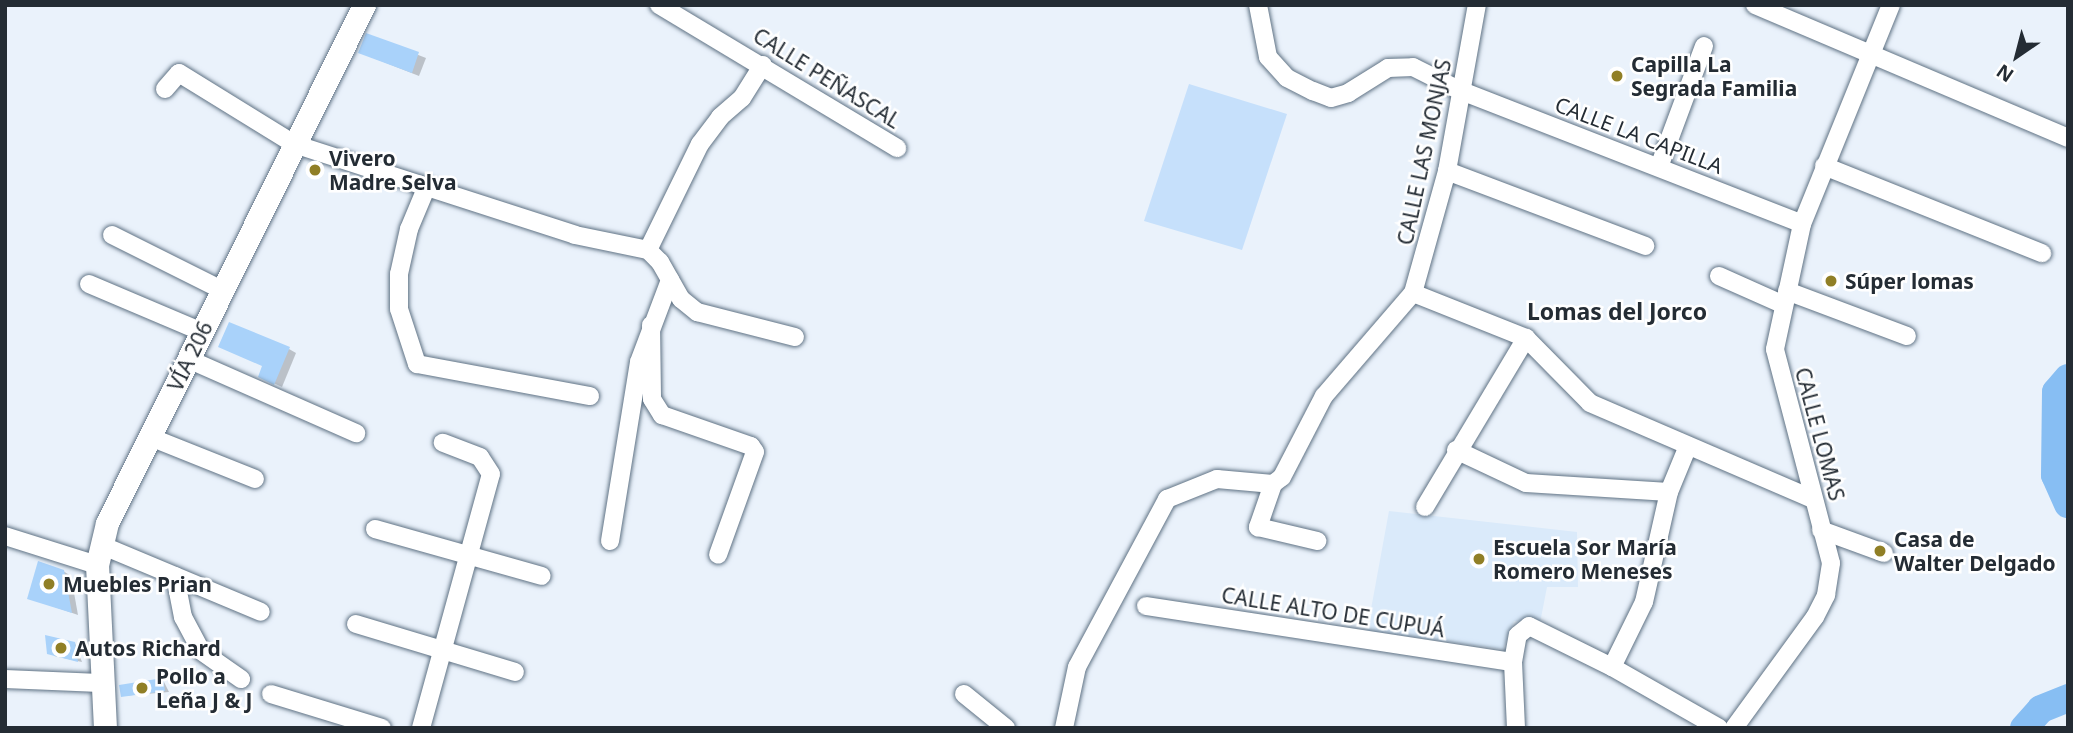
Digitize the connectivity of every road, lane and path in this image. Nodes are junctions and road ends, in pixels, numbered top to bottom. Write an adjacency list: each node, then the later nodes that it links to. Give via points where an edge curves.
1 (364, 5): 13 (main road, VÍA 206)
2 (659, 5): 9 (street, CALLE PEÑASCAL)
3 (1258, 5): 11 (street, CALLE LA CAPILLA, via 1268,57 1287,78 1313,91 1331,98 1388,68 1413,67)
4 (1477, 5): 11 (street, CALLE LAS MONJAS)
5 (1755, 5): 8 (street)
6 (1891, 5): 8 (street, CALLE LOMAS)
7 (1704, 47): 16 (street)
8 (1870, 54): 12 (street); 15 (street, CALLE LOMAS)
9 (763, 65): 14 (street, CALLE PEÑASCAL); 22 (street, via 742,99 699,144)
10 (165, 89): 13 (street, via 179,72)
11 (1459, 90): 16 (street, CALLE LA CAPILLA); 17 (street, CALLE LAS MONJAS)
12 (2068, 138)
13 (294, 144): 18 (street); 27 (main road, VÍA 206)
14 (897, 148)
15 (1824, 166): 19 (street, CALLE LOMAS); 23 (street)
16 (1660, 167): 19 (street, CALLE LA CAPILLA)
17 (1447, 172): 21 (street); 28 (street, CALLE LAS MONJAS)
18 (427, 186): 22 (street, via 575,235); 36 (street, via 409,229 399,274 400,309 417,364)
19 (1802, 224): 29 (street, CALLE LOMAS)
20 (112, 235): 27 (street)
21 (1645, 246)
22 (648, 250): 25 (street)
23 (2042, 253)
24 (1719, 276): 29 (street)
25 (670, 280): 30 (street); 33 (street, via 696,312)
26 (89, 284): 31 (street)
27 (222, 290): 31 (main road, VÍA 206)
28 (1413, 293): 34 (street); 43 (street, CALLE LAS MONJAS, via 1324,396 1282,477)
29 (1785, 298): 32 (street); 45 (street, CALLE LOMAS, via 1775,349)
30 (651, 325): 50 (street, via 639,362); 55 (street, via 655,407 677,424 751,446 755,452)
31 (202, 332): 35 (main road, VÍA 206)
32 (1907, 336)
33 (795, 337)
34 (1526, 338): 40 (street, via 1590,402); 41 (street)
35 (188, 359): 37 (street); 38 (main road, VÍA 206)
36 (590, 396)
37 (356, 433)
38 (150, 437): 42 (street); 53 (main road, VÍA 206)
39 (443, 443): 54 (street, via 480,457 491,474)
40 (1688, 446): 44 (street); 45 (street)
41 (1456, 450): 44 (street, via 1526,483); 46 (street)
42 (255, 479)
43 (1273, 484): 51 (street, CALLE LAS MONJAS, via 1258,527); 74 (street, via 1217,479 1167,499 1077,667)
44 (1669, 492): 63 (street, via 1644,602)
45 (1814, 499): 48 (street, CALLE LOMAS)
46 (1425, 507)
47 (375, 529): 54 (street)
48 (1821, 530): 52 (street); 77 (street, CALLE LOMAS, via 1831,563 1826,595)
49 (5, 536): 53 (street)
50 (610, 541)
51 (1317, 541)
52 (1884, 553)
53 (99, 555): 56 (street); 67 (main road, VÍA 206)
54 (469, 555): 57 (street); 61 (street)
55 (718, 555)
56 (175, 576): 59 (street); 66 (street, via 183,617 201,651)
57 (542, 576)
58 (1146, 606): 62 (street, CALLE ALTO DE CUPUÁ)
59 (261, 611)
60 (356, 624): 61 (street)
61 (443, 648): 64 (street); 72 (street)
62 (1513, 662): 63 (street, via 1518,635 1529,626); 75 (street)
63 (1612, 667): 76 (street)
64 (515, 672)
65 (5, 679): 67 (street)
66 (241, 679)
67 (100, 683): 70 (main road, VÍA 206)
68 (271, 694): 71 (street)
69 (964, 694): 73 (street)
70 (105, 728)
71 (382, 728)
72 (421, 728)
73 (1006, 728)
74 (1064, 728)
75 (1516, 728)
76 (1719, 728)
77 (1734, 728)

